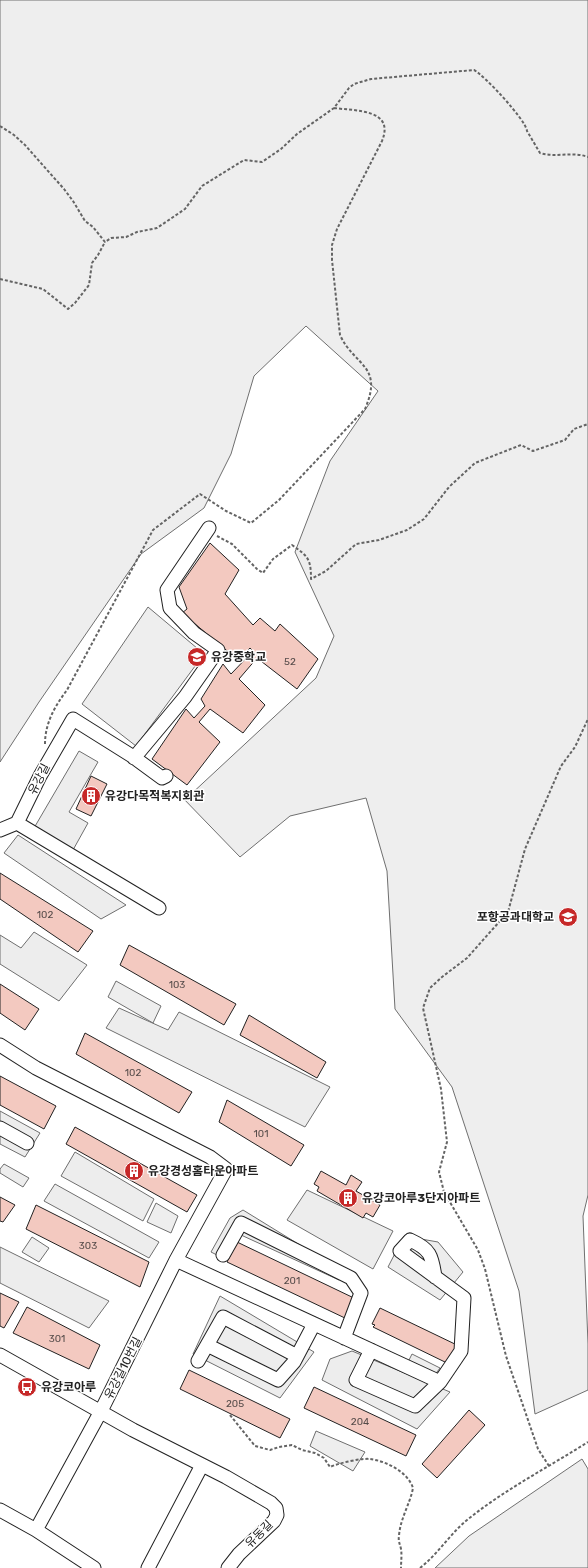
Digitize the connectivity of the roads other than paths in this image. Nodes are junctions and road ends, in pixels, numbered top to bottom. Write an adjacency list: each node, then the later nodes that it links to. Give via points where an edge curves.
1 (208, 530): 2 (street, via 167,590 170,608 194,633 218,650 185,697)
2 (134, 758): 3 (street, via 162,778); 4 (street, 유강길, via 73,719 40,776)
3 (166, 776)
4 (18, 823): 5 (street); 6 (street)
5 (0, 830)
6 (159, 908)
7 (0, 1045): 11 (street, 유강길10번길, via 36,1068 210,1157 226,1169)
8 (0, 1128): 9 (street)
9 (27, 1143)
10 (223, 1256): 14 (street, via 241,1223 351,1278 361,1293)
11 (176, 1260): 13 (street); 21 (street, 유강길10번길)
12 (435, 1277): 20 (street, via 464,1298 461,1351)
13 (314, 1324): 14 (street); 18 (street)
14 (344, 1338): 16 (street)
15 (207, 1346): 18 (street, via 278,1380); 18 (street, via 223,1317); 19 (street)
16 (370, 1350): 20 (street); 20 (street, via 356,1380 415,1406)
17 (0, 1355): 21 (street)
18 (297, 1356)
19 (198, 1361)
20 (440, 1382)
21 (101, 1411): 22 (street); 24 (street, 유강길10번길)
22 (202, 1465): 26 (street); 27 (street, 유동길, via 276,1508 277,1515 274,1521)
23 (0, 1510): 24 (street)
24 (36, 1530): 25 (street)
25 (94, 1568)
26 (148, 1568)
27 (228, 1568)

